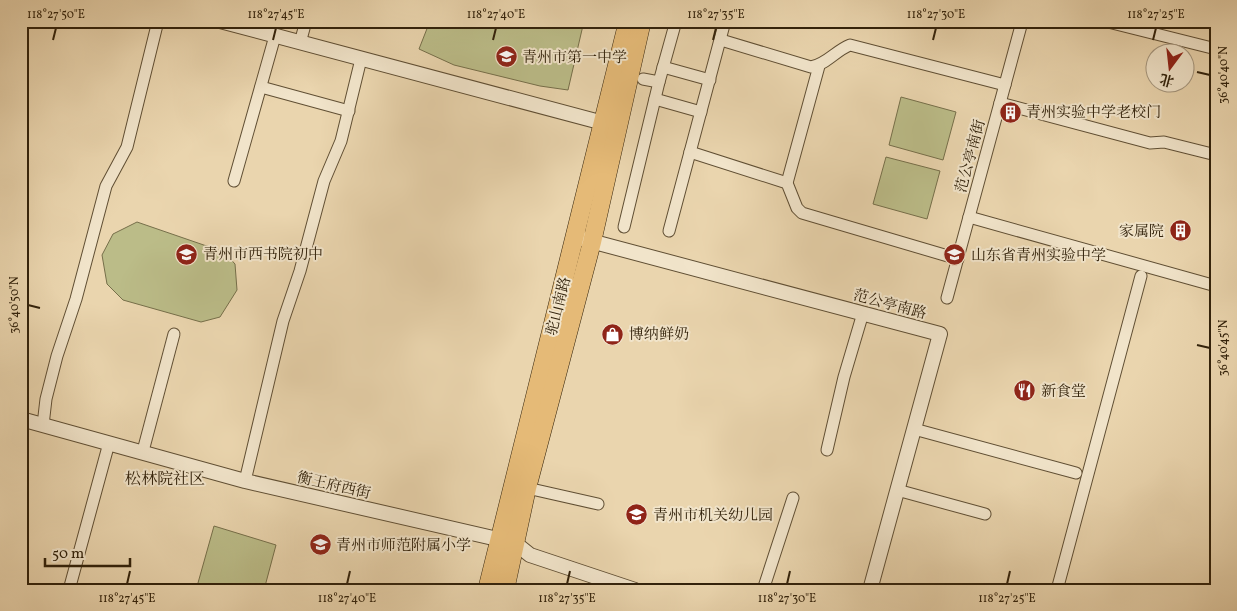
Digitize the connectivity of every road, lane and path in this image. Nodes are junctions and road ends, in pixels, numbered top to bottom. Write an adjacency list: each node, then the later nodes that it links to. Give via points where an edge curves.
1 (158, 21): 42 (street, via 127,147 106,186 46,399)
2 (220, 21): 10 (street)
3 (306, 21): 12 (street)
4 (628, 21): 26 (main road, 驼山南路)
5 (642, 21): 26 (main road, 驼山南路)
6 (676, 21): 16 (street)
7 (725, 21): 11 (street)
8 (1104, 21): 13 (street)
9 (1025, 22): 20 (street, 范公亭南街)
10 (275, 36): 12 (street); 21 (street)
11 (721, 40): 15 (street, via 811,67); 18 (street)
12 (300, 42): 14 (street)
13 (1216, 49)
14 (361, 59): 24 (street); 26 (street)
15 (819, 66): 20 (street, via 850,45); 30 (street)
16 (663, 67): 18 (street); 19 (street)
17 (643, 79): 19 (street)
18 (710, 80): 25 (street)
19 (659, 82): 22 (street)
20 (1005, 85): 23 (street, 范公亭南街)
21 (261, 87): 24 (street); 29 (street)
22 (655, 99): 25 (street); 32 (street)
23 (1000, 103): 28 (street, via 1150,144 1164,142); 31 (street, 范公亭南街)
24 (348, 111): 48 (street, via 283,321)
25 (701, 112): 27 (street)
26 (611, 125): 34 (main road, 驼山南路)
27 (690, 152): 30 (street); 33 (street)
28 (1216, 155)
29 (234, 181)
30 (787, 183): 35 (street, via 802,213)
31 (969, 218): 35 (street, 范公亭南街); 37 (street)
32 (624, 227)
33 (669, 231)
34 (584, 240): 39 (street, 范公亭南路); 49 (main road, 驼山南路); 54 (main road, 驼山南路)
35 (958, 259): 38 (street, 范公亭南街)
36 (1141, 276): 61 (street)
37 (1216, 286)
38 (948, 298)
39 (863, 314): 43 (street, 范公亭南路, via 940,334); 45 (street, via 844,377)
40 (174, 334): 46 (street)
41 (21, 419): 42 (street, 衡王府西街)
42 (43, 425): 44 (street, 衡王府西街)
43 (914, 429): 47 (street); 50 (street, 范公亭南路)
44 (109, 443): 46 (street, 衡王府西街); 55 (street)
45 (828, 450)
46 (142, 452): 48 (street, 衡王府西街)
47 (1076, 473)
48 (245, 481): 54 (street, 衡王府西街)
49 (527, 488): 52 (street); 54 (main road, 驼山南路)
50 (897, 490): 53 (street); 60 (street, 范公亭南路)
51 (793, 498): 59 (street)
52 (598, 504)
53 (985, 514)
54 (507, 542): 56 (main road, 驼山南路); 57 (main road, 驼山南路); 58 (street, 衡王府西街, via 530,555)
55 (69, 590)
56 (487, 590)
57 (505, 590)
58 (635, 590)
59 (763, 590)
60 (870, 590)
61 (1057, 590)

